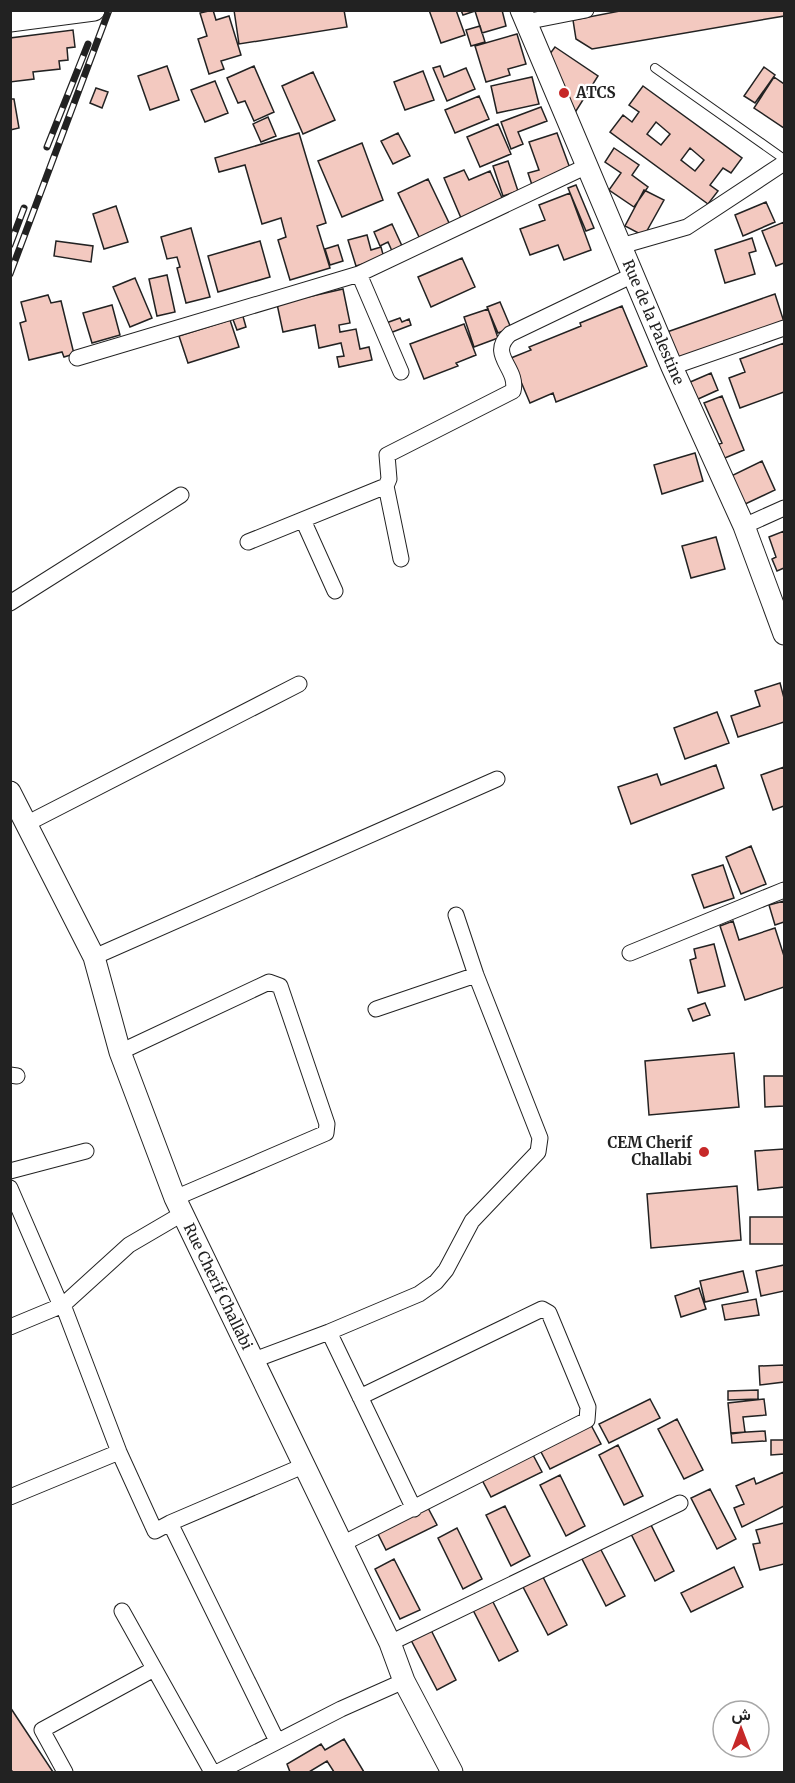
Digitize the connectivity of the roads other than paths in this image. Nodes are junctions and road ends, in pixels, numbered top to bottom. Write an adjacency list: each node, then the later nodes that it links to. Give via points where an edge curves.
1 (94, 10): 4 (street)
2 (586, 10): 3 (street)
3 (523, 16): 7 (street, Rue de la Palestine)
4 (10, 21)
5 (655, 68): 6 (lane)
6 (784, 161): 8 (street, via 687,227)
7 (587, 166): 8 (street, Rue de la Palestine); 9 (street)
8 (621, 246): 10 (street, Rue de la Palestine)
9 (358, 274): 12 (street); 14 (street)
10 (633, 276): 13 (street, Rue de la Palestine); 15 (street, via 510,334 500,349 515,383 513,391 387,455)
11 (784, 328): 13 (street)
12 (77, 358)
13 (672, 367): 19 (street, Rue de la Palestine)
14 (401, 372)
15 (386, 486): 18 (street); 21 (street)
16 (180, 495): 23 (street)
17 (784, 508): 19 (street)
18 (303, 520): 20 (street); 22 (street)
19 (744, 526): 24 (street, Rue de la Palestine)
20 (248, 542)
21 (401, 559)
22 (334, 591)
23 (10, 603)
24 (784, 634)
25 (299, 684): 28 (street)
26 (497, 779): 32 (street)
27 (10, 792): 28 (street, Rue Cherif Challabi)
28 (28, 824): 32 (street, Rue Cherif Challabi)
29 (784, 890): 31 (street)
30 (456, 915): 33 (street)
31 (630, 953)
32 (94, 957): 35 (street, Rue Cherif Challabi)
33 (476, 975): 34 (street); 42 (street, via 540,1138 538,1152 472,1221 436,1282 419,1294)
34 (376, 1008)
35 (120, 1052): 39 (street, Rue Cherif Challabi); 39 (street, via 269,982 280,986 327,1133)
36 (86, 1151): 37 (street)
37 (10, 1171)
38 (10, 1188): 40 (street)
39 (178, 1206): 40 (street); 43 (street, Rue Cherif Challabi)
40 (63, 1305): 41 (street); 45 (street)
41 (10, 1327)
42 (328, 1332): 43 (street); 44 (street)
43 (254, 1360): 46 (street, Rue Cherif Challabi)
44 (360, 1397): 49 (street); 49 (street, via 537,1310 549,1312 588,1407 587,1420)
45 (118, 1452): 47 (street); 50 (street, via 155,1531)
46 (303, 1466): 50 (street); 51 (street, Rue Cherif Challabi)
47 (10, 1497)
48 (680, 1503): 53 (street)
49 (414, 1509): 51 (street)
50 (170, 1523): 56 (street)
51 (342, 1544): 53 (street, Rue Cherif Challabi)
52 (122, 1611): 54 (street)
53 (390, 1643): 55 (street, Rue Cherif Challabi)
54 (154, 1669): 58 (street, via 42,1730); 59 (street)
55 (404, 1682): 56 (street); 61 (street, Rue Cherif Challabi)
56 (277, 1741): 57 (street)
57 (243, 1767): 60 (street)
58 (65, 1773)
59 (212, 1773)
60 (218, 1773)
61 (452, 1773)

